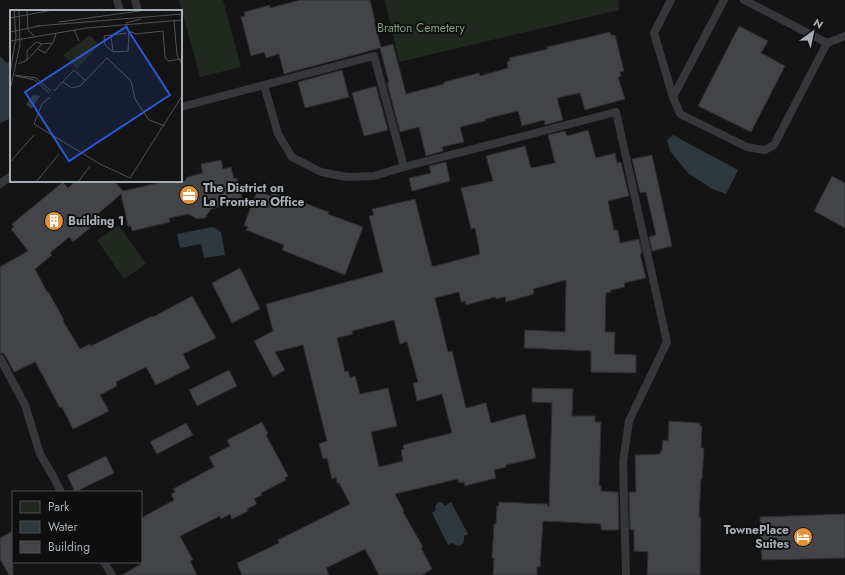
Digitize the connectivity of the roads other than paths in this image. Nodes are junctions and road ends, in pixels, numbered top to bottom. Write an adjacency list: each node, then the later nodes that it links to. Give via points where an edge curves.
1 (117, 0): 6 (lane)
2 (135, 0): 7 (lane)
3 (671, 0): 11 (lane, via 654,33)
4 (724, 0): 11 (lane)
5 (744, 0): 9 (lane)
6 (120, 10)
7 (138, 10)
8 (845, 36): 9 (lane)
9 (827, 44): 11 (lane, via 774,145 765,150 747,148 680,114)
10 (264, 85): 12 (lane); 13 (lane, via 278,134 292,157 321,172 347,177 374,176); 13 (lane, via 374,56)
11 (673, 96)
12 (182, 107)
13 (404, 166): 20 (lane, via 616,112 668,342 629,421 623,462)
14 (10, 177): 15 (lane)
15 (0, 184)
16 (0, 358): 17 (lane, via 25,405 40,454)
17 (60, 491)
18 (105, 563): 19 (lane)
19 (112, 575)
20 (626, 575)

